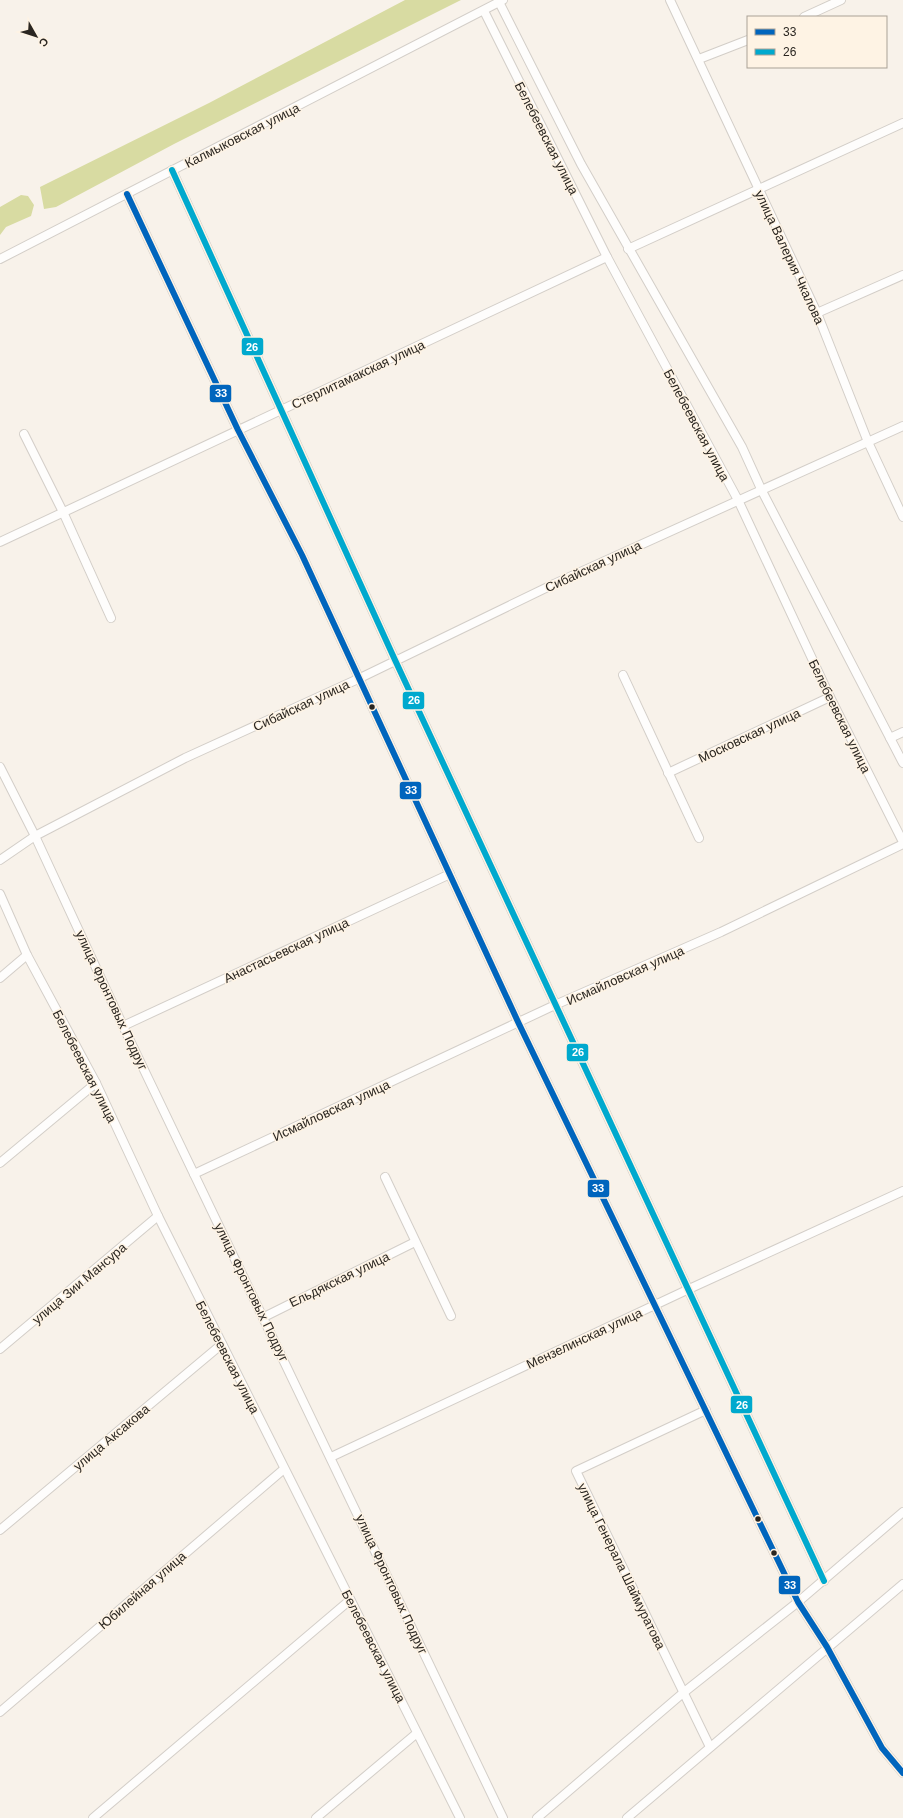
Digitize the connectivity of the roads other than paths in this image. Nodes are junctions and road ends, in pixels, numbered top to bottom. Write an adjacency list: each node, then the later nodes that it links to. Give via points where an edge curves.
1 (670, 0): 7 (street, улица Валерия Чкалова)
2 (842, 0): 5 (street)
3 (501, 1): 4 (street, Калмыковская улица); 12 (street, Белебеевская улица, via 581,164)
4 (484, 12): 9 (street, Калмыковская улица); 13 (street, Белебеевская улица)
5 (806, 16)
6 (747, 40): 7 (street)
7 (699, 59): 10 (street, улица Валерия Чкалова)
8 (903, 123): 10 (street)
9 (172, 170): 11 (street, Калмыковская улица); 17 (street)
10 (760, 189): 12 (street); 16 (street, улица Валерия Чкалова)
11 (127, 194): 14 (street, Калмыковская улица); 19 (street)
12 (628, 248): 22 (street, Белебеевская улица, via 742,447)
13 (607, 257): 17 (street, Стерлитамакская улица); 23 (street, Белебеевская улица)
14 (0, 259)
15 (903, 275): 16 (street)
16 (817, 313): 21 (street, улица Валерия Чкалова)
17 (282, 410): 19 (street, Стерлитамакская улица); 28 (street)
18 (903, 426): 21 (street, Сибайская улица)
19 (238, 430): 24 (street, Стерлитамакская улица); 30 (street, via 302,555)
20 (24, 434): 24 (street)
21 (868, 442): 22 (street, Сибайская улица); 25 (street, улица Валерия Чкалова)
22 (762, 491): 23 (street, Сибайская улица); 33 (street, Белебеевская улица)
23 (738, 500): 28 (street, Сибайская улица); 31 (street, Белебеевская улица)
24 (63, 512): 26 (street, Стерлитамакская улица); 27 (street)
25 (903, 517)
26 (0, 542)
27 (111, 618)
28 (396, 660): 30 (street, Сибайская улица); 45 (street)
29 (624, 674): 36 (street)
30 (358, 679): 37 (street, Сибайская улица, via 185,758); 41 (street)
31 (830, 696): 36 (street, Московская улица); 39 (street, Белебеевская улица)
32 (903, 732): 33 (street)
33 (890, 738): 34 (street, Белебеевская улица)
34 (903, 763)
35 (0, 767): 37 (street, улица Фронтовых Подруг)
36 (668, 773): 38 (street)
37 (35, 836): 40 (street, Сибайская улица); 47 (street, улица Фронтовых Подруг)
38 (699, 838)
39 (903, 843): 45 (street, Исмайловская улица, via 722,932)
40 (0, 860)
41 (450, 874): 46 (street); 47 (street, Анастасьевская улица)
42 (0, 894): 43 (street, Белебеевская улица)
43 (27, 955): 44 (street); 48 (street, Белебеевская улица)
44 (0, 978)
45 (555, 1006): 46 (street, Исмайловская улица); 55 (street)
46 (519, 1024): 50 (street, Исмайловская улица); 56 (street)
47 (123, 1026): 50 (street, улица Фронтовых Подруг)
48 (96, 1083): 49 (street); 53 (street, Белебеевская улица)
49 (0, 1163)
50 (194, 1174): 58 (street, улица Фронтовых Подруг)
51 (385, 1177): 54 (street)
52 (903, 1191): 55 (street, Мензелинская улица)
53 (158, 1216): 59 (street, Белебеевская улица); 60 (street, улица Зии Мансура)
54 (415, 1242): 57 (street); 58 (street, Ельдякская улица)
55 (689, 1288): 56 (street, Мензелинская улица); 66 (street)
56 (656, 1304): 61 (street); 62 (street, Мензелинская улица)
57 (451, 1316)
58 (264, 1317): 62 (street, улица Фронтовых Подруг)
59 (222, 1344): 63 (street, Белебеевская улица); 65 (street, улица Аксакова)
60 (0, 1349)
61 (706, 1410): 69 (street); 71 (street, улица Генерала Шаймуратова, via 576,1471)
62 (331, 1457): 79 (street, улица Фронтовых Подруг)
63 (284, 1469): 68 (street, Белебеевская улица); 72 (street, Юбилейная улица)
64 (903, 1512): 66 (street)
65 (0, 1530)
66 (824, 1581): 69 (street)
67 (903, 1584): 70 (street)
68 (350, 1600): 73 (street, Белебеевская улица); 76 (street)
69 (798, 1602): 70 (street); 71 (street)
70 (827, 1647): 74 (street); 75 (street, via 882,1748)
71 (683, 1693): 74 (street, улица Генерала Шаймуратова); 80 (street)
72 (0, 1712)
73 (417, 1733): 77 (street); 78 (street, Белебеевская улица)
74 (710, 1747): 81 (street)
75 (903, 1773)
76 (93, 1818)
77 (316, 1818)
78 (460, 1818)
79 (503, 1818)
80 (537, 1818)
81 (628, 1818)

